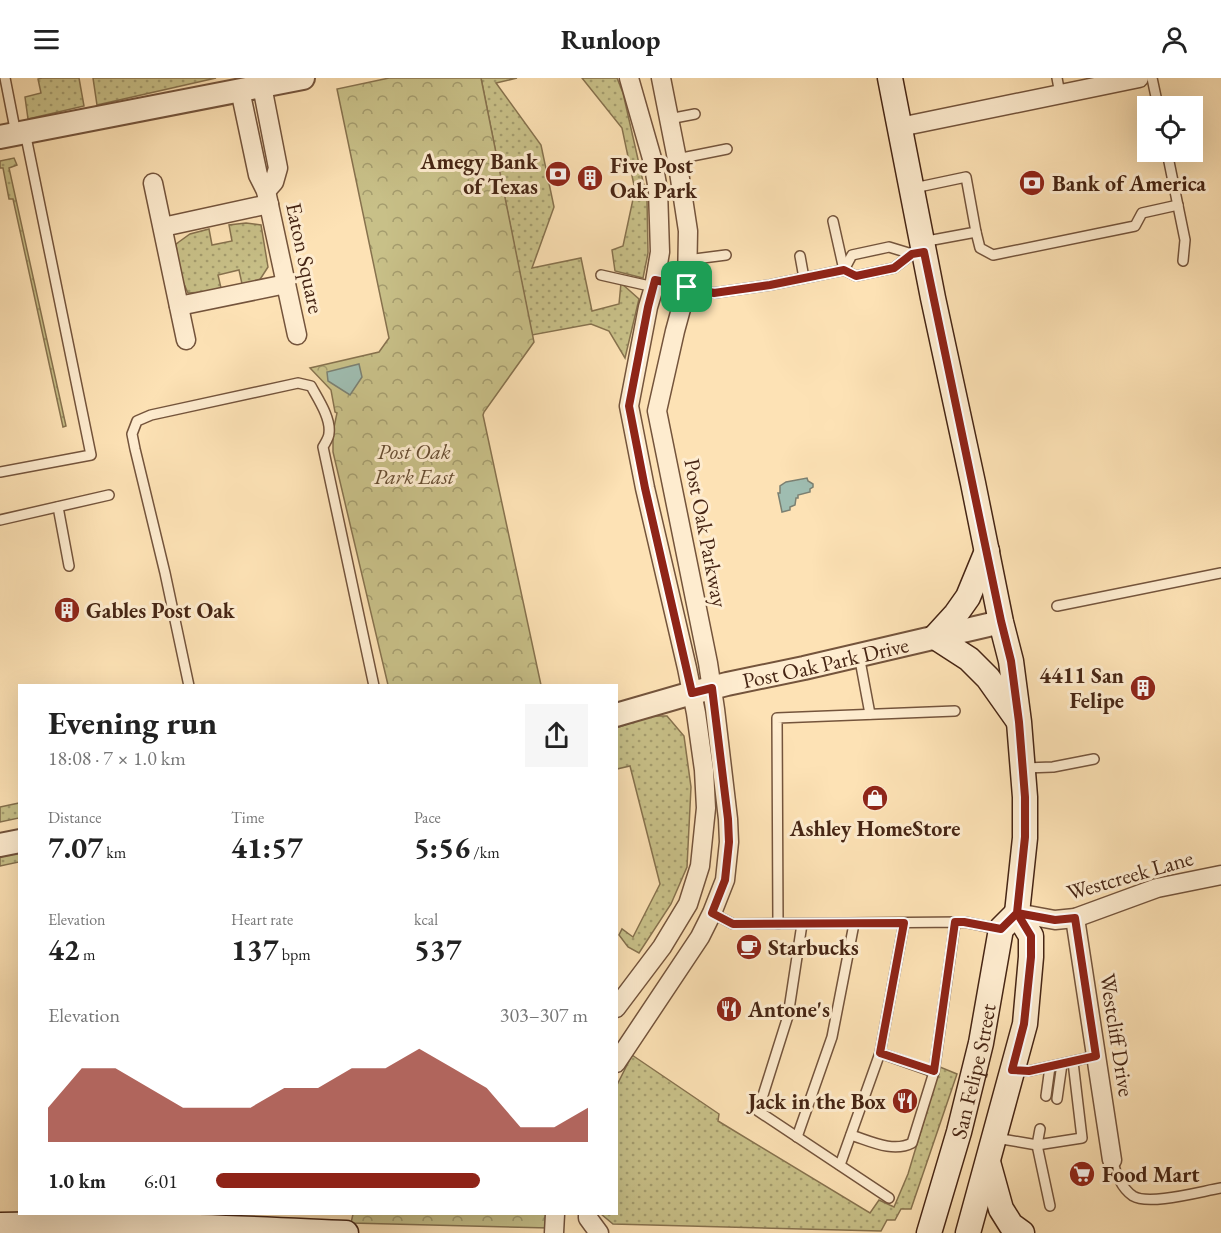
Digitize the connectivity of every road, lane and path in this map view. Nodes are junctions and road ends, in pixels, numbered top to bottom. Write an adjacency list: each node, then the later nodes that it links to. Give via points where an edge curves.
1 (5, 78): 14 (lane)
2 (303, 78): 9 (street)
3 (629, 78): 34 (street, Post Oak Parkway, via 658,190 660,252)
4 (660, 78): 12 (street, Post Oak Parkway)
5 (890, 78): 13 (main road, San Felipe Street)
6 (1139, 78): 8 (street)
7 (1152, 78): 10 (lane)
8 (1079, 84): 13 (street)
9 (243, 88): 14 (street); 20 (street, Eaton Square, via 258,175)
10 (1156, 96)
11 (695, 114): 12 (lane)
12 (669, 119): 16 (street, Post Oak Parkway)
13 (900, 127): 19 (main road, San Felipe Street)
14 (14, 134): 39 (lane, via 91,455)
15 (727, 149): 16 (lane)
16 (677, 159): 28 (street, Post Oak Parkway, via 688,231)
17 (1169, 162): 21 (lane)
18 (153, 183): 23 (street)
19 (912, 188): 24 (lane, via 966,177); 25 (main road, San Felipe Street)
20 (267, 197): 23 (street); 33 (street, Eaton Square)
21 (1178, 205): 24 (lane, via 1142,213 1135,226 993,255 980,248); 29 (lane, via 1185,240)
22 (833, 221): 30 (lane)
23 (163, 227): 36 (street)
24 (976, 232): 25 (lane)
25 (919, 249): 30 (lane, via 894,268 856,276); 30 (lane, via 889,247 852,255); 43 (main road, San Felipe Street)
26 (726, 255): 28 (lane)
27 (800, 256): 32 (lane)
28 (687, 260): 35 (street, Post Oak Parkway)
29 (1183, 261)
30 (844, 270): 32 (lane)
31 (601, 274): 34 (lane)
32 (804, 278): 35 (lane, via 714,293)
33 (286, 284): 36 (street); 37 (street, Eaton Square)
34 (654, 284): 35 (lane); 52 (street, Post Oak Parkway, via 629,406 645,488)
35 (687, 287): 52 (street, Post Oak Parkway, via 657,411)
36 (179, 306): 38 (street)
37 (297, 335)
38 (186, 340)
39 (0, 472)
40 (109, 495): 41 (lane)
41 (58, 507): 42 (lane); 44 (lane)
42 (0, 520)
43 (987, 551): 47 (main road, San Felipe Street); 48 (main road, via 968,597)
44 (69, 566)
45 (1221, 573): 46 (lane)
46 (1057, 606)
47 (1001, 621): 48 (street, Post Oak Park Drive); 56 (main road, San Felipe Street)
48 (935, 637): 49 (street, Post Oak Park Drive); 56 (main road, via 969,659 988,678)
49 (859, 655): 52 (street, Post Oak Park Drive); 55 (lane)
50 (189, 684): 51 (lane, via 132,434 137,421 151,415 298,383 310,386 328,422 329,434 323,447)
51 (374, 684)
52 (702, 690): 54 (street, Post Oak Park Drive); 62 (street, Post Oak Parkway, via 728,819 725,880); 70 (street, Post Oak Parkway, via 706,808 700,866 688,904)
53 (955, 711): 55 (lane)
54 (618, 714)
55 (870, 714): 67 (lane, via 777,718)
56 (1019, 722): 58 (main road, San Felipe Street)
57 (1094, 759): 58 (lane)
58 (1023, 768): 64 (main road, San Felipe Street, via 1025,837)
59 (18, 841): 60 (street)
60 (0, 845)
61 (1221, 875): 63 (street, Westcreek Lane, via 1157,888)
62 (712, 913): 67 (lane, via 733,924); 71 (street, Post Oak Parkway)
63 (1075, 918): 64 (street, Westcreek Lane); 74 (street, Westcliff Drive)
64 (1009, 921): 65 (lane); 79 (main road, San Felipe Street, via 1031,936 1024,1024); 99 (main road, San Felipe Street, via 959,1132)
65 (955, 922): 66 (lane); 80 (lane)
66 (904, 923): 69 (lane); 73 (lane)
67 (778, 924): 68 (lane)
68 (802, 924): 69 (lane); 85 (lane, via 788,1016 758,1111)
69 (854, 924): 85 (lane, via 832,1037)
70 (645, 970): 71 (street); 72 (street, Post Oak Parkway)
71 (668, 987): 75 (street, Post Oak Parkway)
72 (618, 1005)
73 (880, 1053): 80 (lane); 84 (lane)
74 (1096, 1056): 76 (lane); 88 (street, Westcliff Drive)
75 (618, 1060)
76 (1073, 1062): 77 (lane); 86 (lane, via 1082,1138 1052,1137)
77 (1062, 1064): 78 (lane); 82 (lane)
78 (1050, 1067): 79 (lane); 81 (lane)
79 (1012, 1070): 87 (main road, San Felipe Street)
80 (934, 1071): 84 (lane, via 912,1143 891,1147)
81 (1046, 1096)
82 (1057, 1099)
83 (1040, 1129): 86 (lane)
84 (851, 1135): 89 (lane)
85 (798, 1137): 89 (lane)
86 (1037, 1144): 87 (lane); 92 (lane)
87 (990, 1149): 100 (main road, San Felipe Street); 101 (main road, via 1001,1209 1011,1225)
88 (1112, 1160): 90 (lane, via 1126,1190 1143,1199)
89 (840, 1165): 91 (lane)
90 (1221, 1188)
91 (889, 1198)
92 (1050, 1206)
93 (555, 1215): 97 (street)
94 (588, 1215): 98 (street)
95 (0, 1226): 96 (main road, via 54,1224)
96 (346, 1233)
97 (554, 1233)
98 (599, 1233)
99 (928, 1233)
100 (968, 1233)
101 (1022, 1233)

